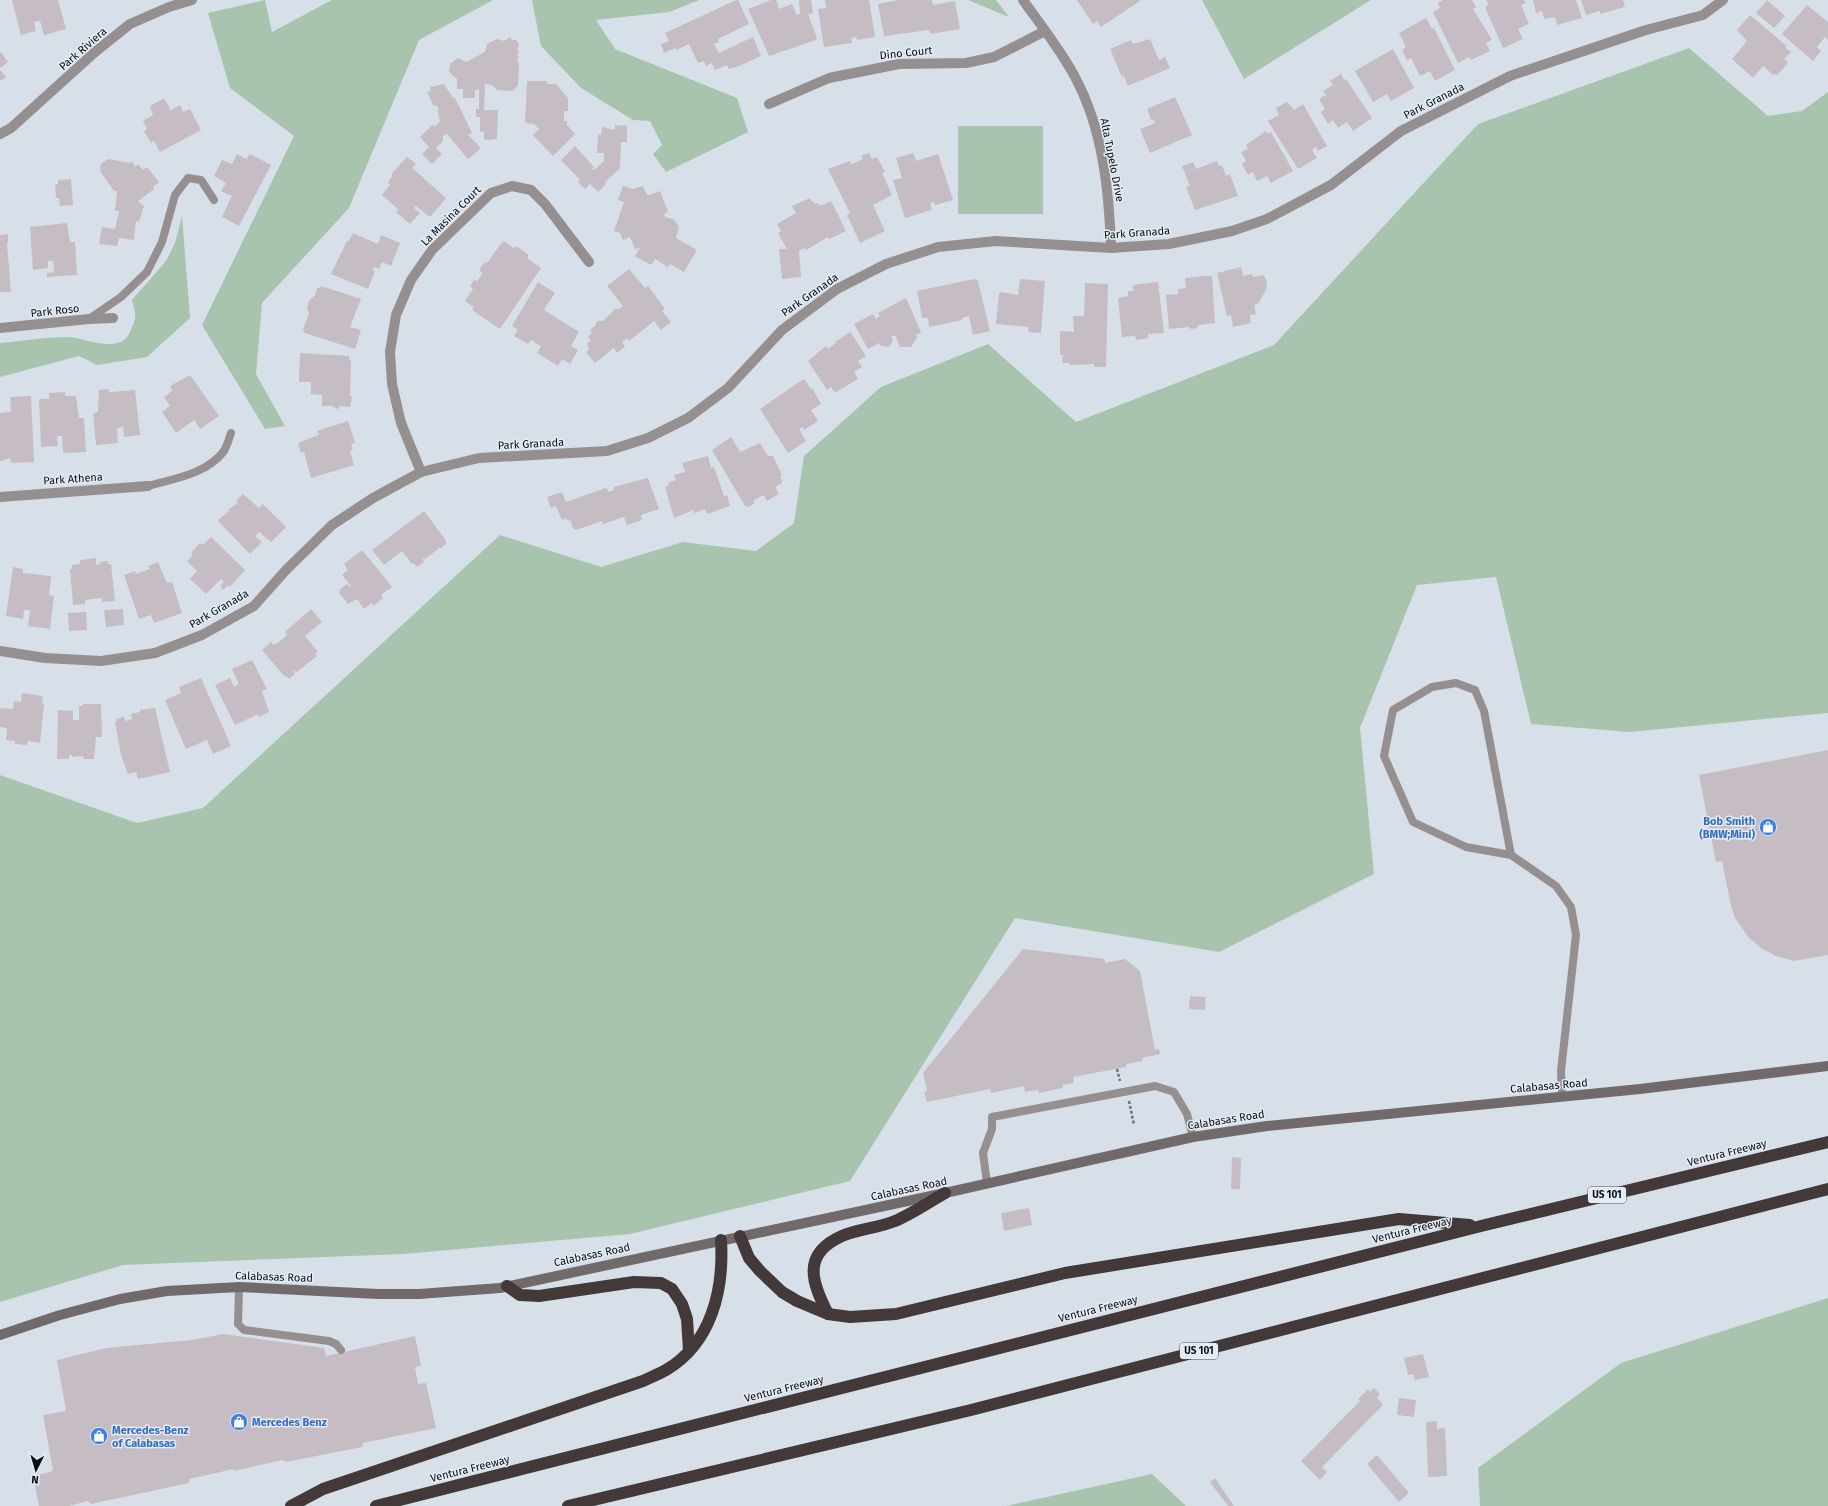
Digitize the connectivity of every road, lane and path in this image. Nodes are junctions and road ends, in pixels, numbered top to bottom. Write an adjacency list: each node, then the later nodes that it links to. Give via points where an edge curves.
1 (192, 0): 6 (street, Park Riviera, via 130,24 11,128)
2 (1023, 0): 4 (street, Alta Tupelo Drive)
3 (1723, 0): 8 (street, Park Granada, via 1703,15 1646,30 1510,76 1401,131 1331,185 1267,220 1232,231 1169,244)
4 (1044, 31): 5 (street, Dino Court, via 994,57 966,63 899,64 829,78); 8 (street, Alta Tupelo Drive, via 1076,78 1095,126 1109,198)
5 (769, 104)
6 (0, 134)
7 (214, 200): 11 (lane, via 201,180 188,178 175,195 162,242 148,272 122,296)
8 (1111, 248): 14 (street, Park Granada, via 996,241 938,247 886,264 837,289 782,330 728,388 688,418 648,438 607,451 479,458)
9 (589, 262): 14 (street, La Masina Court, via 545,204 531,190 512,186 491,193 432,250 411,280 396,315 390,352 392,384 401,423)
10 (113, 318): 11 (street, Park Roso)
11 (89, 319): 12 (street, Park Roso)
12 (0, 328)
13 (231, 433): 15 (lane, via 224,450 212,462 191,474)
14 (421, 472): 17 (street, Park Granada, via 373,498 332,525 254,606 202,635 155,653 101,662 45,658)
15 (148, 486): 16 (street, Park Athena)
16 (0, 497)
17 (0, 651)
18 (1511, 855): 18 (lane, via 1484,711 1475,690 1456,683 1432,687 1393,710 1384,756 1413,822 1466,847); 20 (lane, via 1556,886 1571,907 1576,935 1561,1071)
19 (1828, 1066): 20 (main road, Calabasas Road)
20 (1562, 1097): 21 (main road, Calabasas Road, via 1274,1125)
21 (1193, 1137): 23 (main road, Calabasas Road); 23 (lane, via 1187,1114 1174,1092 1155,1086 992,1117 992,1129 983,1153)
22 (1828, 1142): 26 (highway, Ventura Freeway / US 101)
23 (987, 1183): 25 (main road, Calabasas Road)
24 (1828, 1189): 37 (highway, US 101, via 971,1410)
25 (945, 1193): 27 (main road, Calabasas Road); 31 (highway, via 894,1222 842,1236 821,1249 814,1263 813,1277 816,1292)
26 (1481, 1226): 31 (highway, via 1399,1220 1066,1273 896,1314 850,1317); 36 (highway, Ventura Freeway / US 101)
27 (740, 1236): 28 (main road, Calabasas Road); 31 (highway, via 749,1258 782,1292)
28 (720, 1240): 29 (main road, Calabasas Road); 34 (highway, via 722,1265 714,1308 706,1327)
29 (508, 1286): 30 (main road, Calabasas Road, via 419,1294); 34 (highway, via 520,1295 539,1296 634,1282 661,1283 672,1289 682,1304 687,1319)
30 (239, 1287): 32 (main road, Calabasas Road, via 167,1291 120,1299); 33 (lane, via 238,1324 244,1330 329,1341)
31 (828, 1314)
32 (0, 1335)
33 (342, 1350)
34 (689, 1351): 35 (highway, via 667,1369 643,1381 324,1489)
35 (291, 1506)
36 (376, 1506)
37 (568, 1506)

